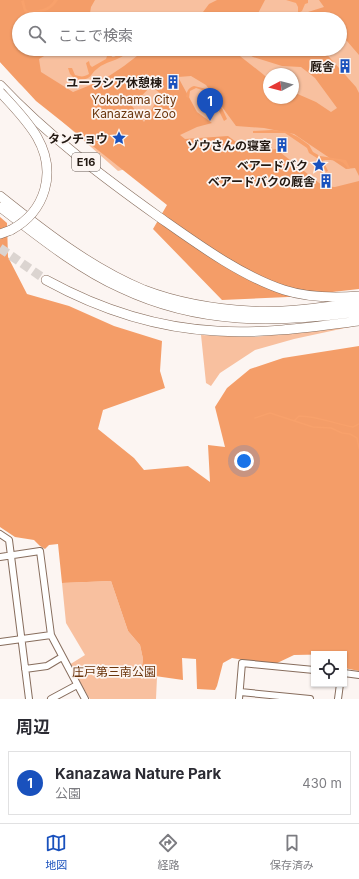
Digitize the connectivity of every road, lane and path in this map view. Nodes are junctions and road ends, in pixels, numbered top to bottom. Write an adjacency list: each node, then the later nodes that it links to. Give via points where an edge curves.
1 (0, 86): 7 (highway, E16, via 89,164 178,231 254,277 299,294 318,297)
2 (0, 92): 5 (highway, bridge, via 36,136 47,163 46,186 38,205 26,220)
3 (0, 196): 8 (highway, via 56,240 94,264)
4 (0, 207): 8 (highway, via 50,246 98,276 143,297)
5 (0, 234)
6 (46, 280): 12 (highway, via 104,308 168,326 207,330 269,331)
7 (359, 296)
8 (170, 302): 10 (highway)
9 (359, 302): 10 (highway, via 272,311)
10 (209, 311): 11 (highway, via 238,318 273,320)
11 (359, 312)
12 (359, 321)
13 (0, 534): 14 (street, via 9,540)
14 (11, 556): 15 (street); 16 (street, via 40,552); 17 (street)
15 (0, 557)
16 (51, 635): 17 (street); 19 (street)
17 (21, 639): 18 (street); 20 (street)
18 (0, 642)
19 (62, 657): 20 (street, via 47,666); 24 (street)
20 (25, 670): 27 (street)
21 (311, 670): 26 (street, via 242,663)
22 (347, 673): 23 (street)
23 (359, 675)
24 (77, 685): 28 (street); 29 (street)
25 (340, 687): 31 (street)
26 (239, 696): 30 (street)
27 (29, 699)
28 (51, 699)
29 (85, 699)
30 (310, 699)
31 (338, 699)

